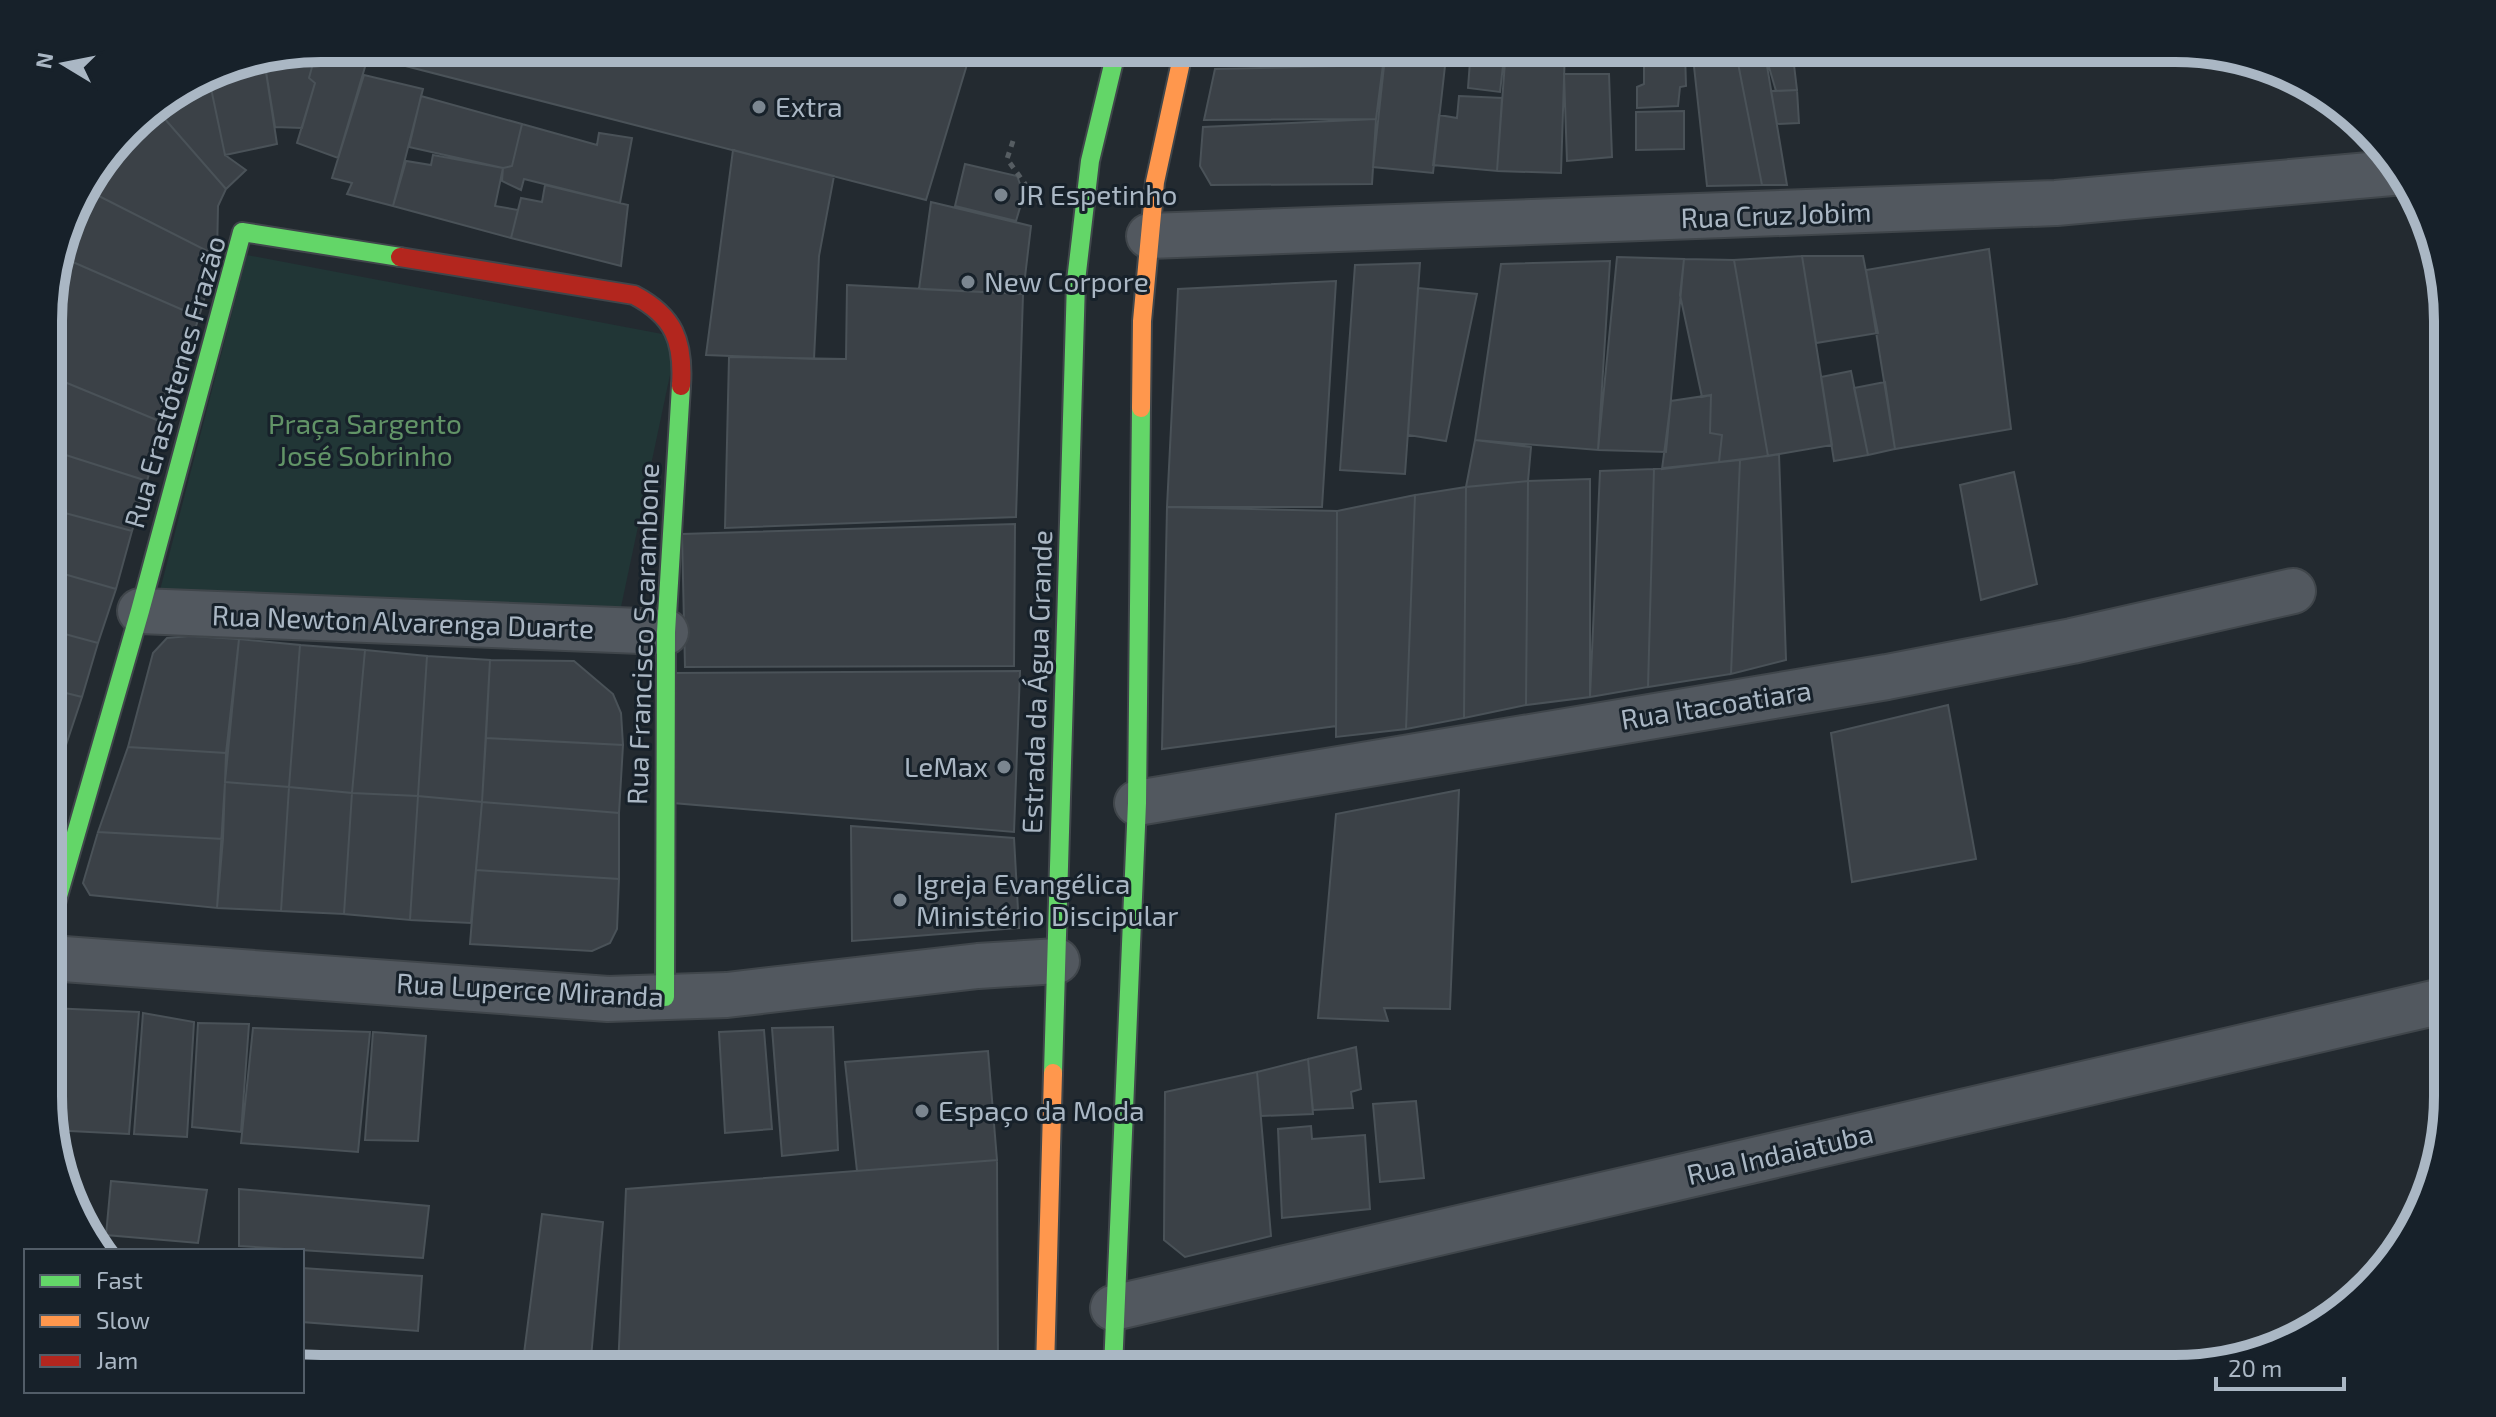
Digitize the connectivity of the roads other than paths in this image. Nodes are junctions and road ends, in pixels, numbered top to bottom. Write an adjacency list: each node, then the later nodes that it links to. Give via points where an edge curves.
1 (1113, 63): 12 (main road, Estrada da Água Grande, via 1092,146 1076,281)
2 (1181, 63): 4 (main road)
3 (2388, 173): 4 (street, Rua Cruz Jobim, via 2056,203)
4 (1149, 236): 9 (main road, via 1142,321)
5 (634, 295): 7 (main road, Rua Erastótenes Frazão, via 242,232); 8 (main road, Rua Francisco Scarambone, via 669,316 678,337 682,376)
6 (2293, 591): 9 (street, Rua Itacoatiara, via 1900,675)
7 (140, 611): 8 (street, Rua Newton Alvarenga Duarte); 10 (main road, Rua Erastótenes Frazão)
8 (666, 632): 13 (main road, Rua Francisco Scarambone)
9 (1137, 803): 15 (main road)
10 (62, 882)
11 (62, 959): 13 (street, Rua Luperce Miranda, via 608,999)
12 (1057, 961): 13 (street, Rua Luperce Miranda); 16 (main road, Estrada da Água Grande)
13 (665, 997)
14 (2433, 1003): 15 (street, Rua Indaiatuba)
15 (1113, 1308): 17 (main road)
16 (1045, 1355)
17 (1113, 1355)

